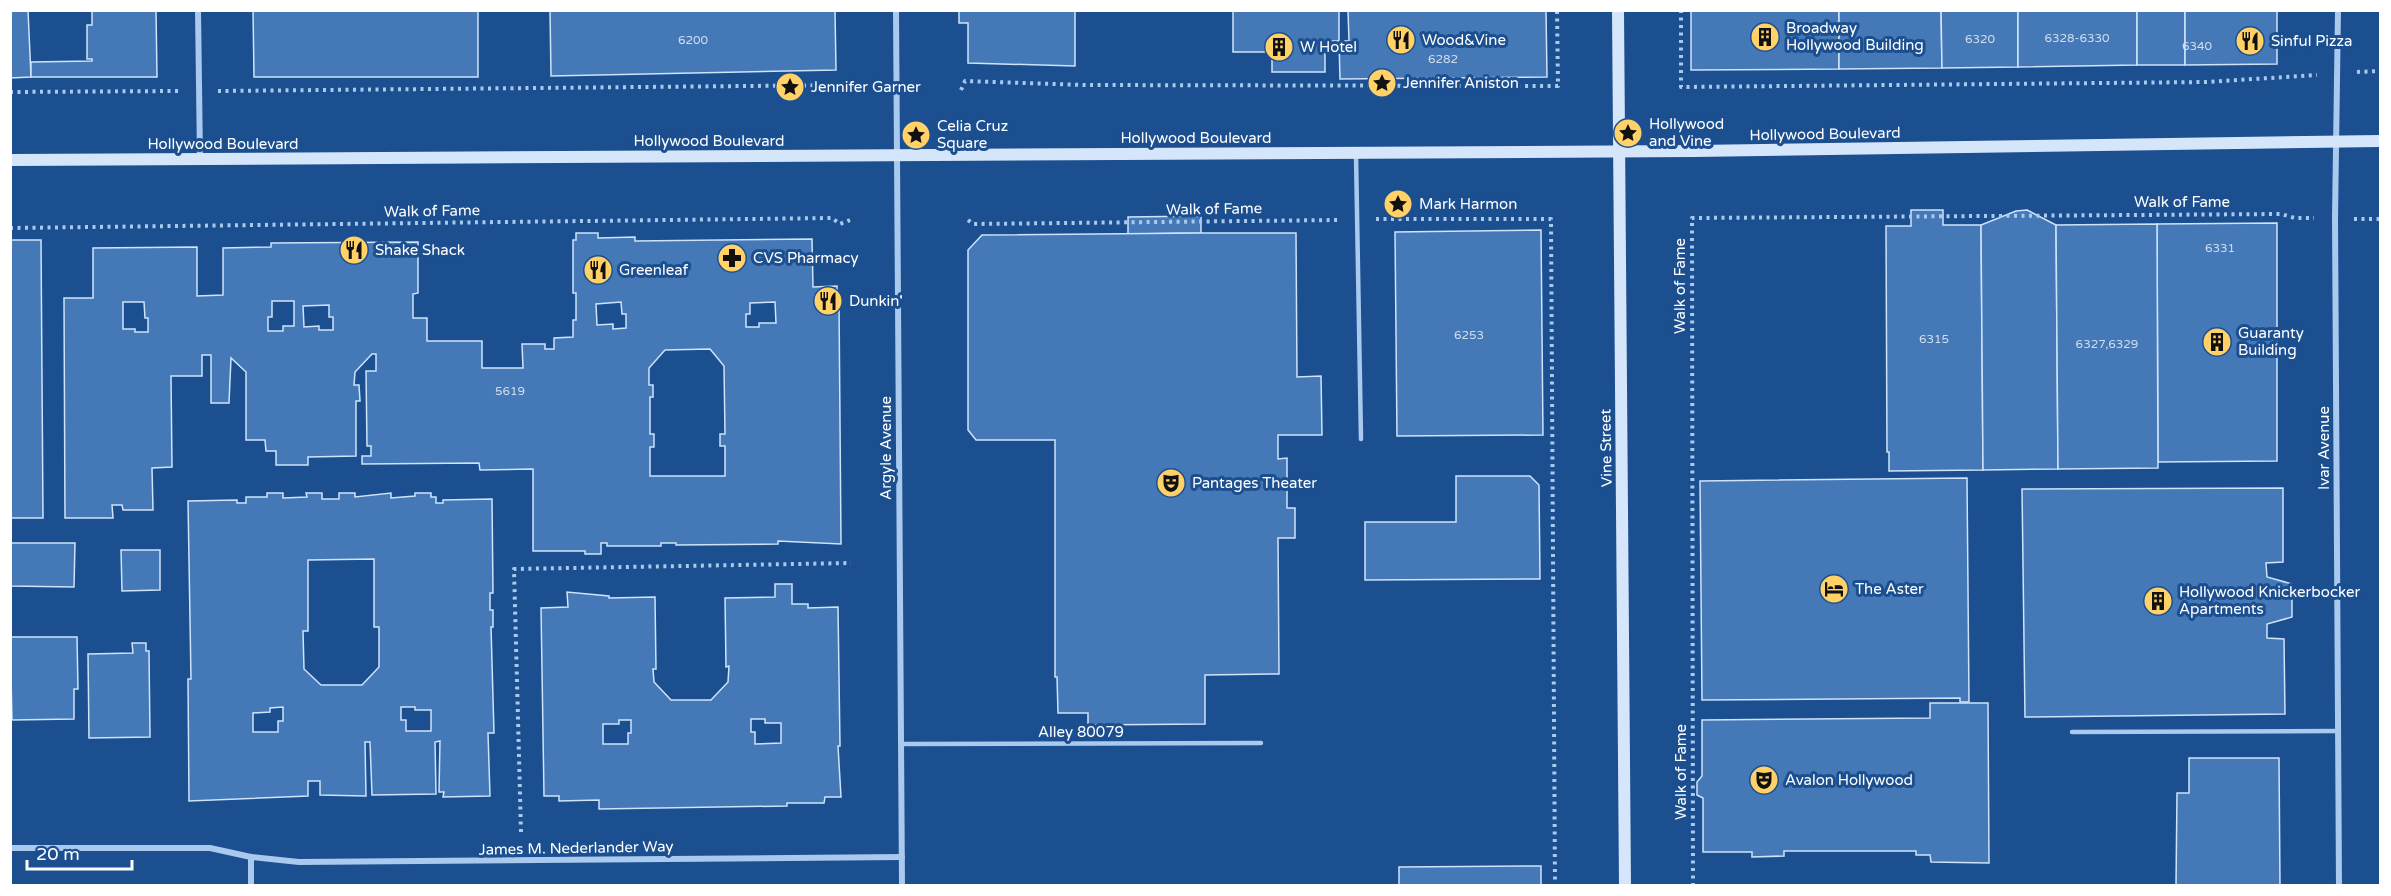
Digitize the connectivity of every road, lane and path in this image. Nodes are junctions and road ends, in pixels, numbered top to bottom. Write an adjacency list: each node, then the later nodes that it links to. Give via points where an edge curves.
1 (198, 10): 18 (street)
2 (896, 10): 17 (street, Argyle Avenue)
3 (1557, 10): 9 (path, via 1558,86 1083,85 965,81)
4 (1618, 10): 15 (main road, Vine Street)
5 (1681, 10): 7 (path, via 1681,87 2206,82)
6 (2338, 10): 13 (street, Ivar Avenue)
7 (2291, 76)
8 (852, 85): 11 (path)
9 (961, 90)
10 (170, 91): 12 (path)
11 (244, 91)
12 (10, 92)
13 (2337, 141): 14 (main road, Hollywood Boulevard); 15 (main road, Hollywood Boulevard); 27 (street, Ivar Avenue)
14 (2380, 141)
15 (1619, 151): 16 (main road, Hollywood Boulevard); 38 (main road, Vine Street)
16 (1356, 152): 17 (main road, Hollywood Boulevard); 23 (lane)
17 (896, 154): 18 (main road, Hollywood Boulevard); 30 (street, Argyle Avenue)
18 (200, 159): 19 (main road, Hollywood Boulevard)
19 (10, 160)
20 (2295, 218): 39 (path, Walk of Fame, via 2270,214 1692,218)
21 (850, 219): 24 (path, Walk of Fame, via 840,224 832,218)
22 (968, 219): 23 (path, Walk of Fame, via 973,224)
23 (1357, 219): 25 (lane); 37 (path, Walk of Fame, via 1551,219)
24 (10, 228)
25 (1361, 439)
26 (850, 563): 31 (path, via 514,569)
27 (2338, 730): 28 (lane); 40 (street, Ivar Avenue)
28 (2072, 732)
29 (1261, 743): 30 (lane, Alley 80079)
30 (901, 744): 34 (street, Argyle Avenue)
31 (521, 831)
32 (10, 848): 33 (street, James M. Nederlander Way, via 210,848)
33 (251, 857): 34 (street, James M. Nederlander Way, via 299,862); 35 (street)
34 (902, 857): 36 (street, Argyle Avenue)
35 (251, 885)
36 (902, 885)
37 (1555, 885)
38 (1625, 885)
39 (1694, 885)
40 (2338, 885)

